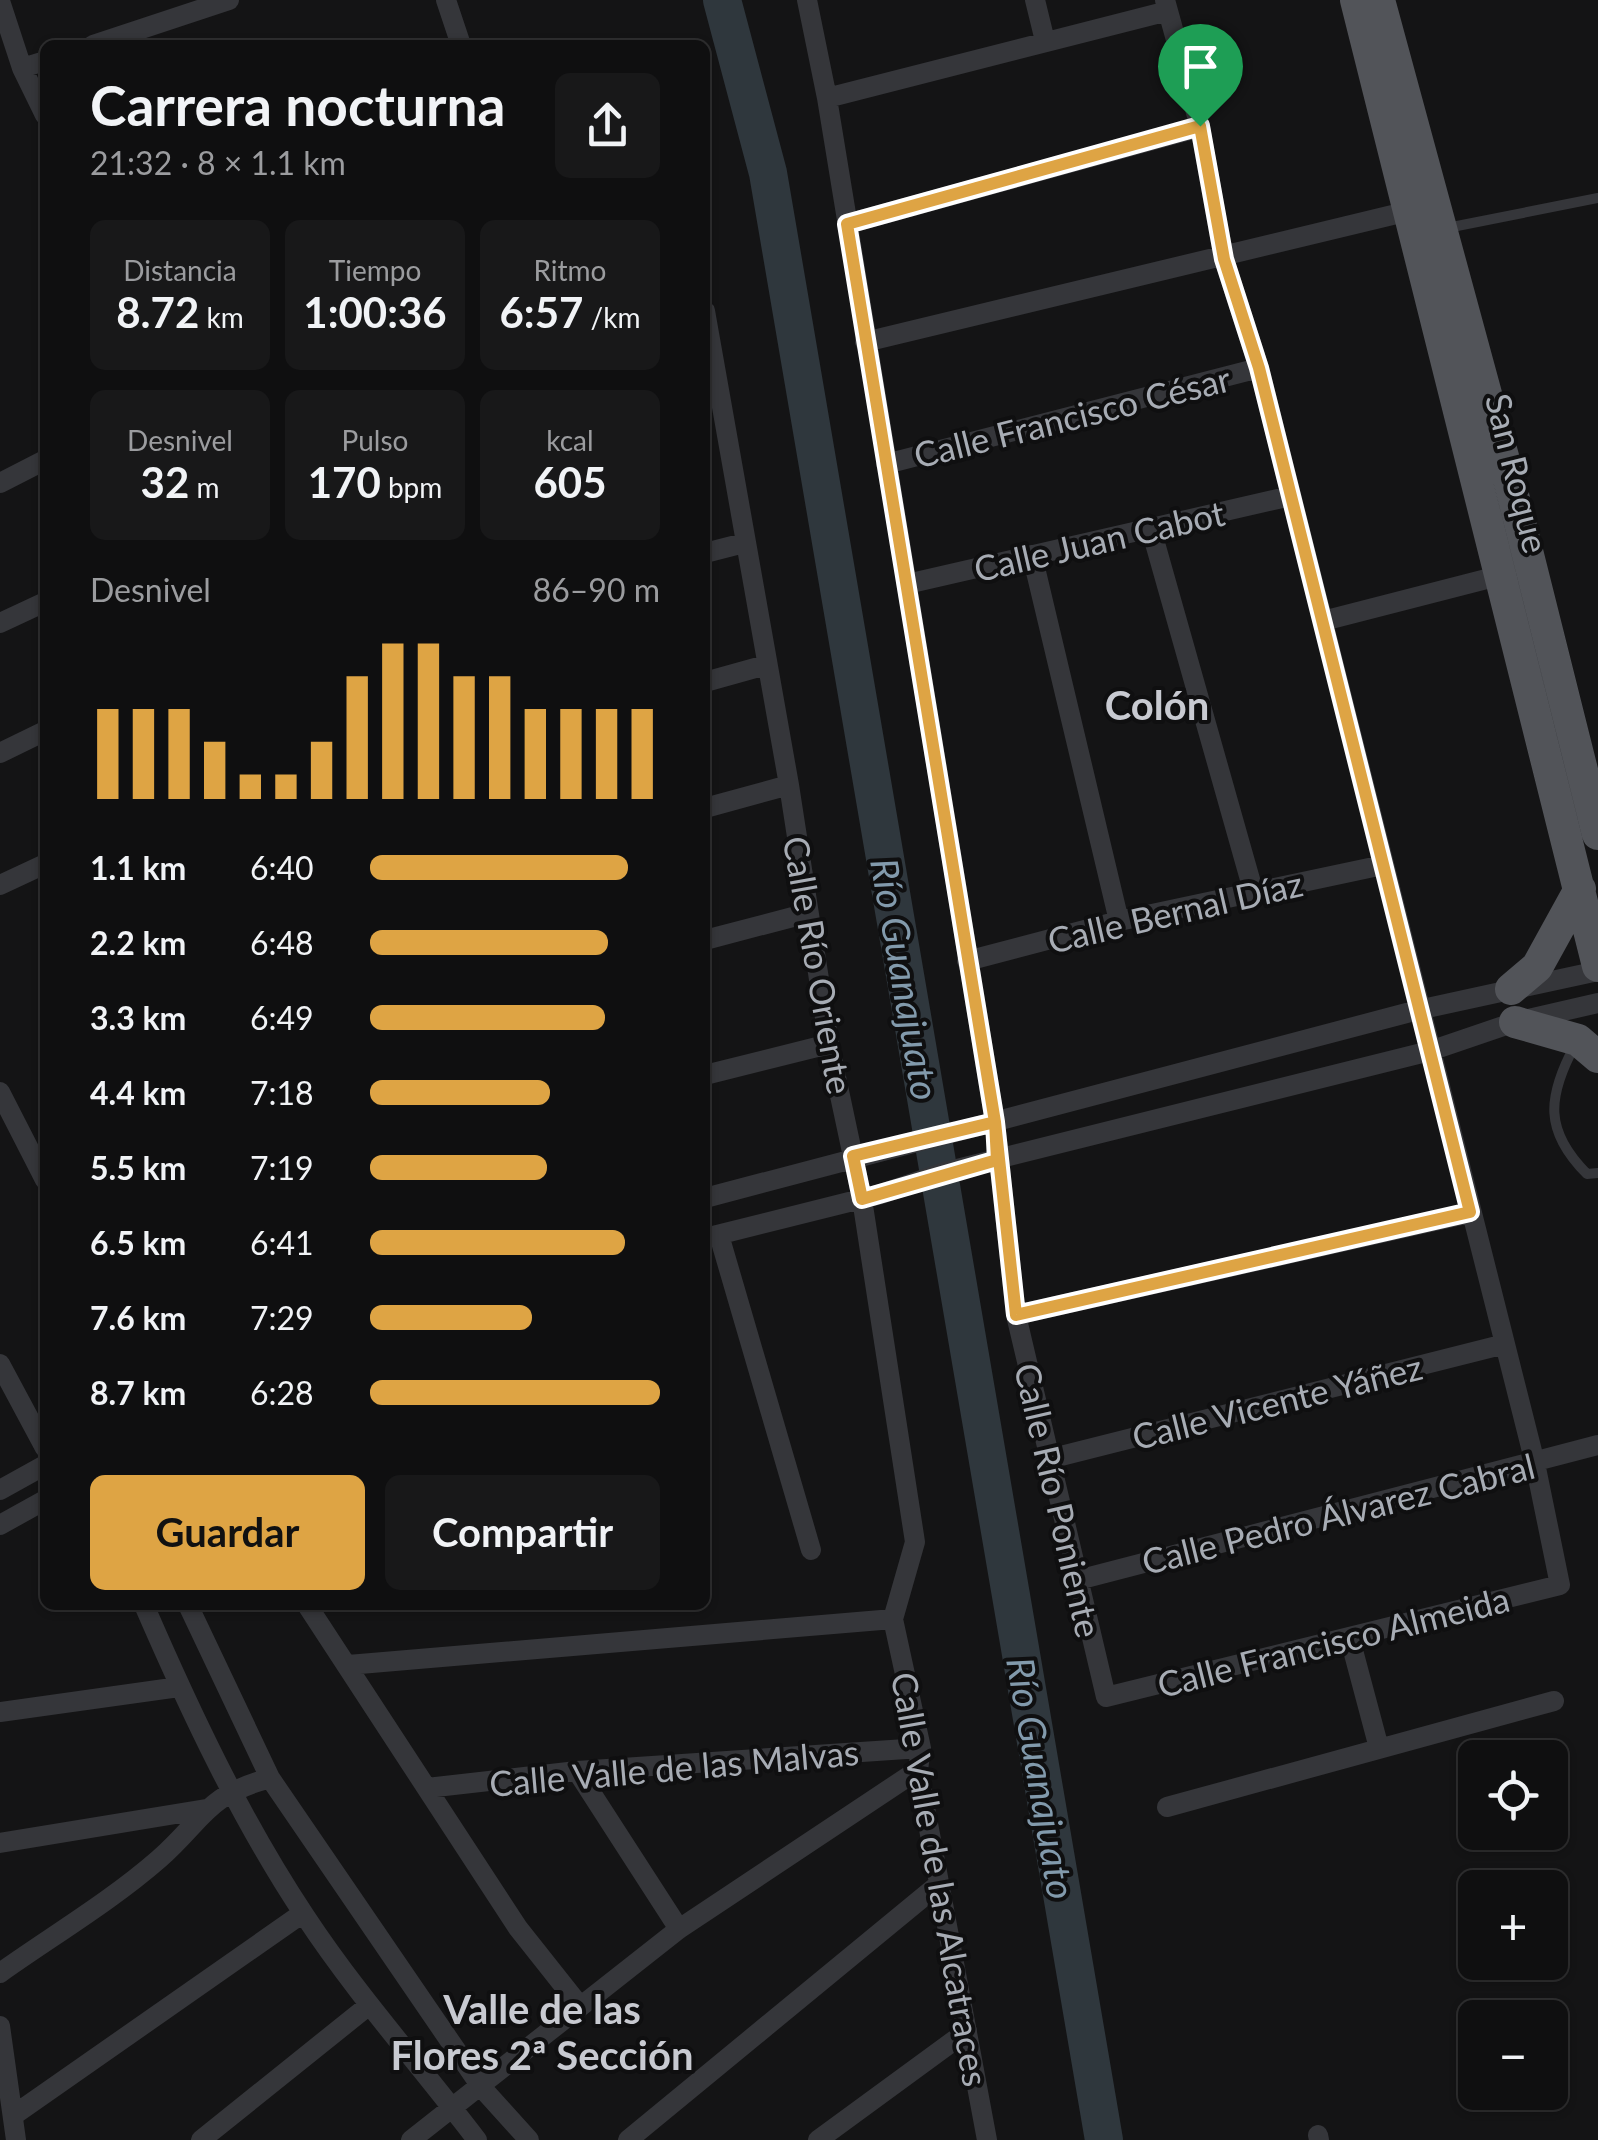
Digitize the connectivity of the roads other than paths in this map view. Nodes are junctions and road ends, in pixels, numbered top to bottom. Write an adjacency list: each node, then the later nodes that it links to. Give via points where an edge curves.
1 (229, 0): 9 (street)
2 (446, 0): 10 (street)
3 (807, 0): 14 (street, Calle Río Poniente)
4 (1035, 0): 11 (street)
5 (1356, 0): 18 (main road, San Roque)
6 (1380, 0): 20 (main road, San Roque)
7 (0, 1): 13 (street)
8 (1166, 6): 11 (street); 16 (street)
9 (108, 40)
10 (459, 40)
11 (1045, 41): 14 (street)
12 (40, 63): 13 (street)
13 (22, 68): 15 (street)
14 (827, 98): 19 (street, Calle Río Poniente)
15 (40, 105)
16 (1200, 126): 19 (street); 21 (street)
17 (1598, 198): 20 (lane)
18 (1408, 211): 21 (street); 34 (main road, San Roque)
19 (847, 224): 22 (street, Calle Río Poniente)
20 (1439, 230): 44 (main road, San Roque)
21 (1224, 259): 22 (street); 23 (street)
22 (864, 342): 27 (street, Calle Río Poniente)
23 (1259, 368): 27 (street, Calle Francisco César); 29 (street)
24 (710, 371): 25 (street, Calle Río Oriente)
25 (714, 419): 31 (street, Calle Río Oriente)
26 (40, 463): 28 (street)
27 (886, 464): 35 (street, Calle Río Poniente)
28 (0, 483)
29 (1291, 496): 30 (street, Calle Juan Cabot); 37 (street)
30 (1150, 529): 33 (street, Calle Juan Cabot); 51 (street)
31 (744, 543): 32 (street); 39 (street, Calle Río Oriente)
32 (710, 552)
33 (1032, 555): 35 (street, Calle Juan Cabot); 53 (street)
34 (1502, 574): 37 (street); 50 (main road, San Roque)
35 (907, 584): 55 (street, Calle Río Poniente)
36 (40, 604): 38 (street)
37 (1322, 622): 47 (street)
38 (0, 624)
39 (766, 665): 40 (street); 43 (street, Calle Río Oriente)
40 (710, 681)
41 (40, 734): 42 (street)
42 (0, 753)
43 (788, 785): 45 (street); 52 (street, Calle Río Oriente)
44 (1594, 792): 46 (main road, San Roque)
45 (710, 807)
46 (1598, 834)
47 (1382, 865): 51 (street, Calle Bernal Díaz); 59 (street)
48 (40, 866): 49 (street)
49 (0, 885)
50 (1580, 889): 56 (main road, San Roque); 57 (main road, via 1538,968)
51 (1253, 890): 53 (street, Calle Bernal Díaz)
52 (808, 912): 54 (street); 61 (street, Calle Río Oriente)
53 (1119, 921): 55 (street, Calle Bernal Díaz)
54 (710, 939)
55 (968, 962): 66 (street, Calle Río Poniente)
56 (1598, 968): 57 (street)
57 (1510, 989): 59 (street)
58 (1598, 1003): 60 (street)
59 (1418, 1010): 63 (street); 66 (street)
60 (1515, 1022): 62 (main road); 63 (street)
61 (828, 1044): 64 (street); 67 (street, Calle Río Oriente)
62 (1588, 1048): 70 (lane, via 1558,1078 1555,1122 1561,1148 1587,1174)
63 (1430, 1051): 68 (street); 73 (street)
64 (710, 1075)
65 (0, 1092): 69 (street)
66 (991, 1123): 67 (street); 68 (street, Calle Río Poniente)
67 (862, 1154): 71 (street, Calle Río Oriente); 72 (street)
68 (994, 1160): 71 (street); 75 (street, Calle Río Poniente)
69 (40, 1170)
70 (1598, 1173)
71 (872, 1196): 74 (street); 91 (street, Calle Río Oriente, via 915,1542)
72 (710, 1197)
73 (1470, 1212): 75 (street); 76 (street)
74 (712, 1237): 86 (street)
75 (1016, 1315): 80 (street, Calle Río Poniente)
76 (1505, 1344): 80 (street, Calle Vicente Yáñez); 81 (street)
77 (0, 1364): 78 (street)
78 (40, 1439)
79 (1598, 1445): 81 (street, Calle Pedro Álvarez Cabral)
80 (1049, 1459): 87 (street, Calle Río Poniente)
81 (1535, 1464): 87 (street, Calle Pedro Álvarez Cabral); 92 (street, Calle Francisco Almeida, via 1560,1585)
82 (40, 1468): 83 (street)
83 (0, 1490)
84 (40, 1503): 85 (street)
85 (0, 1525)
86 (811, 1550)
87 (1078, 1580): 95 (street, Calle Río Poniente)
88 (146, 1610): 94 (street)
89 (190, 1610): 102 (street)
90 (310, 1610): 93 (street)
91 (893, 1619): 93 (street); 98 (street, Calle Valle de las Alcatraces)
92 (1350, 1639): 95 (street, Calle Francisco Almeida); 99 (street)
93 (348, 1665): 104 (street)
94 (179, 1686): 97 (street); 103 (street)
95 (1106, 1698)
96 (1554, 1701): 99 (street)
97 (0, 1712)
98 (922, 1748): 100 (street, Calle Valle de las Alcatraces); 101 (street, Calle Valle de las Malvas)
99 (1380, 1748): 105 (street)
100 (918, 1770): 108 (street, Calle Valle de las Alcatraces); 110 (street)
101 (577, 1772): 104 (street, Calle Valle de las Malvas); 110 (street)
102 (270, 1778): 103 (street); 116 (street)
103 (233, 1788): 106 (street); 109 (street)
104 (427, 1788): 112 (street, via 518,1928)
105 (1167, 1807)
106 (206, 1810): 107 (street); 111 (street, via 159,1860)
107 (0, 1844)
108 (939, 1884): 115 (street, Calle Valle de las Alcatraces); 124 (street)
109 (303, 1914): 113 (street); 118 (street)
110 (679, 1929): 112 (street)
111 (0, 1973)
112 (578, 2005): 116 (street)
113 (368, 2006): 117 (street); 120 (street)
114 (0, 2026): 118 (street)
115 (967, 2031): 125 (street); 126 (street, Calle Valle de las Alcatraces)
116 (482, 2088): 117 (street); 123 (street)
117 (452, 2108): 121 (street); 122 (street)
118 (14, 2115): 119 (street)
119 (16, 2140)
120 (201, 2140)
121 (411, 2140)
122 (476, 2140)
123 (530, 2140)
124 (628, 2140)
125 (818, 2140)
126 (987, 2140)

